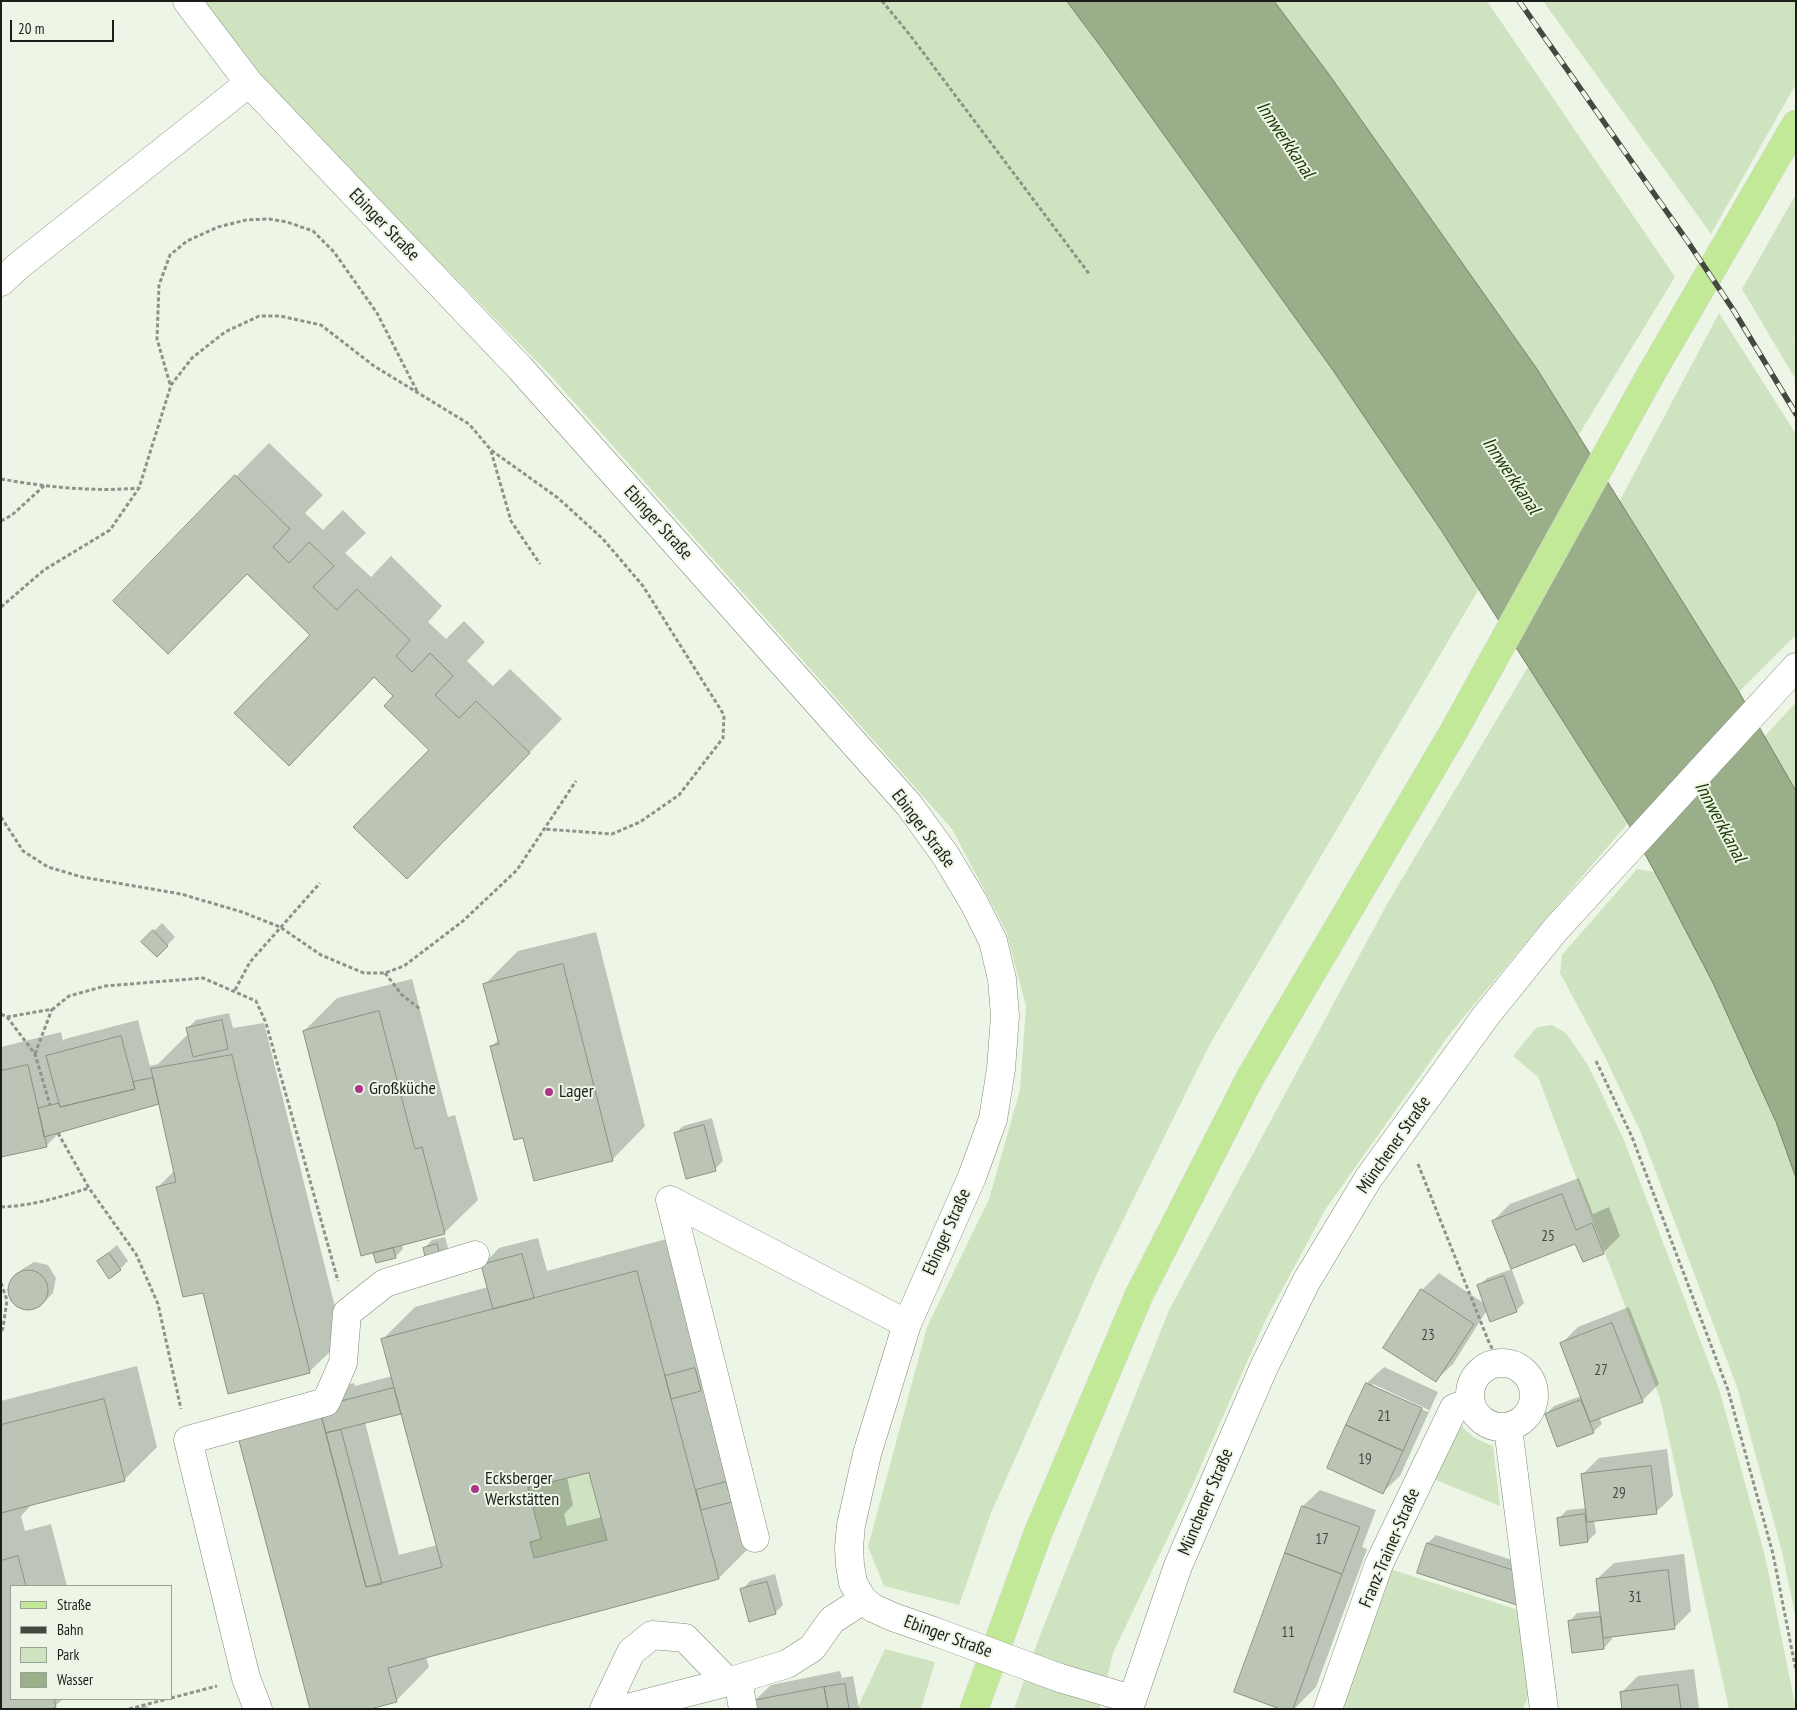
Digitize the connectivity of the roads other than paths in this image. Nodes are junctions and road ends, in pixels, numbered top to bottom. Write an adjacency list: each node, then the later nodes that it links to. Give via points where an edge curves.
1 (187, 1): 2 (street, Ebinger Straße)
2 (248, 83): 4 (street); 7 (street, Ebinger Straße, via 520,368 909,805 946,856 974,903 993,941 1002,979 1005,1016 993,1119)
3 (1796, 124): 18 (main road, via 1651,374 1455,730 1251,1076 1139,1295 1038,1534)
4 (1, 282)
5 (1796, 667): 13 (street, Münchener Straße, via 1556,930 1485,1017 1368,1179 1306,1282 1264,1366 1178,1566)
6 (475, 1255): 14 (street, via 385,1283 347,1313 343,1363 326,1402 188,1440 246,1678)
7 (907, 1324): 10 (street, via 670,1200); 11 (street, Ebinger Straße, via 868,1454 851,1525 848,1547 853,1583)
8 (1470, 1402): 9 (street, via 1480,1419 1488,1425); 9 (street, via 1473,1380 1484,1369 1499,1363 1510,1363 1520,1368 1533,1385 1533,1407 1519,1424); 19 (street, Franz-Trainer-Straße, via 1454,1408 1379,1564)
9 (1508, 1428): 20 (street)
10 (755, 1538)
11 (864, 1600): 12 (street, via 832,1620 812,1648 787,1664); 13 (street, Ebinger Straße, bridge, via 893,1617)
12 (733, 1681): 15 (street, via 684,1638 652,1635 631,1652); 16 (street); 17 (street)
13 (1130, 1704)
14 (258, 1709)
15 (604, 1709)
16 (623, 1709)
17 (743, 1709)
18 (974, 1709)
19 (1328, 1709)
20 (1544, 1709)

